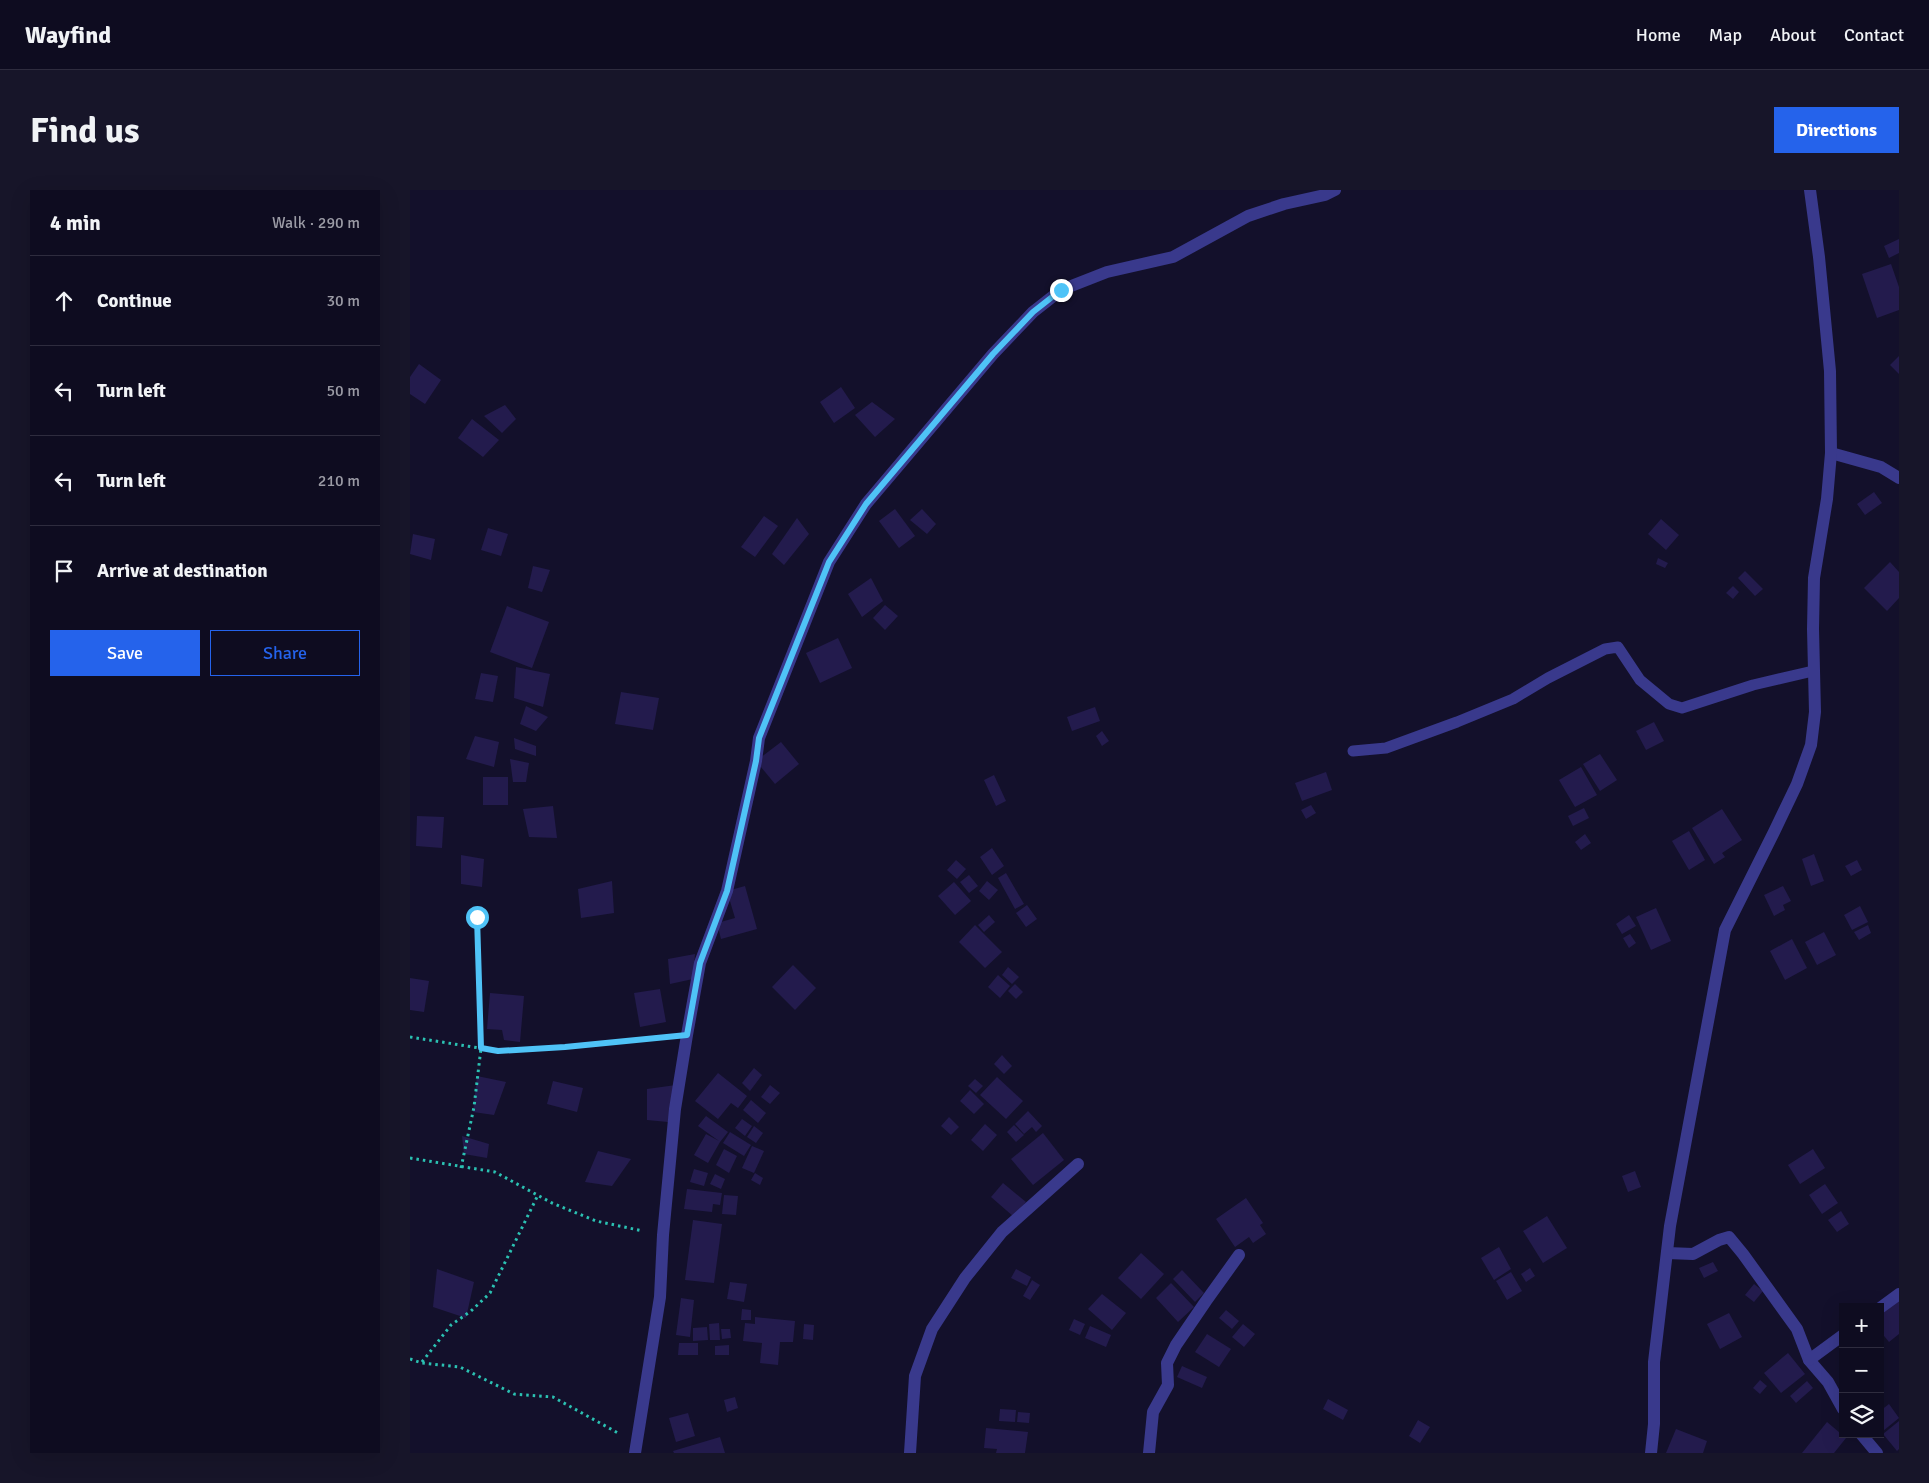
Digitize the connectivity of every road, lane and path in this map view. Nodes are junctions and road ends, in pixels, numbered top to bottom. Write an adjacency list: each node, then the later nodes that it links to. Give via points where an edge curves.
1 (1335, 190): 8 (street, via 1248,216 1173,256 1106,272 1061,290 1033,312 993,354 866,504 829,562 759,738 727,891 700,963)
2 (1810, 190): 3 (street, via 1830,371)
3 (1831, 453): 4 (street, via 1881,466); 5 (street, via 1814,578)
4 (1899, 478)
5 (1813, 671): 6 (lane, via 1753,685 1682,708 1669,704 1640,680 1618,647 1605,649 1513,699 1457,722 1386,748); 16 (street, via 1815,712 1811,745 1774,832 1725,930)
6 (1353, 751)
7 (477, 917): 10 (path)
8 (687, 1035): 10 (path, via 565,1047 498,1051); 15 (street, via 675,1109)
9 (410, 1037): 10 (path)
10 (481, 1048): 13 (path, via 474,1107)
11 (410, 1158): 13 (path)
12 (1078, 1164): 27 (street, via 1002,1232 964,1278 932,1329 915,1376)
13 (461, 1168): 14 (path, via 494,1172)
14 (538, 1195): 15 (path, via 596,1220); 23 (path, via 490,1294 450,1325)
15 (662, 1235): 26 (street, via 660,1297)
16 (1667, 1253): 22 (street, via 1693,1254 1728,1237 1797,1329); 29 (street, via 1654,1362)
17 (1239, 1255): 28 (street, via 1167,1363 1168,1385 1153,1412)
18 (1899, 1294): 19 (street)
19 (1884, 1305)
20 (1839, 1339): 22 (street)
21 (410, 1359): 23 (path)
22 (1809, 1360): 24 (street, via 1828,1382)
23 (422, 1363): 26 (path, via 460,1366 514,1394 553,1397)
24 (1839, 1402)
25 (1864, 1438): 30 (street)
26 (637, 1448)
27 (910, 1453)
28 (1149, 1453)
29 (1651, 1453)
30 (1877, 1453)

